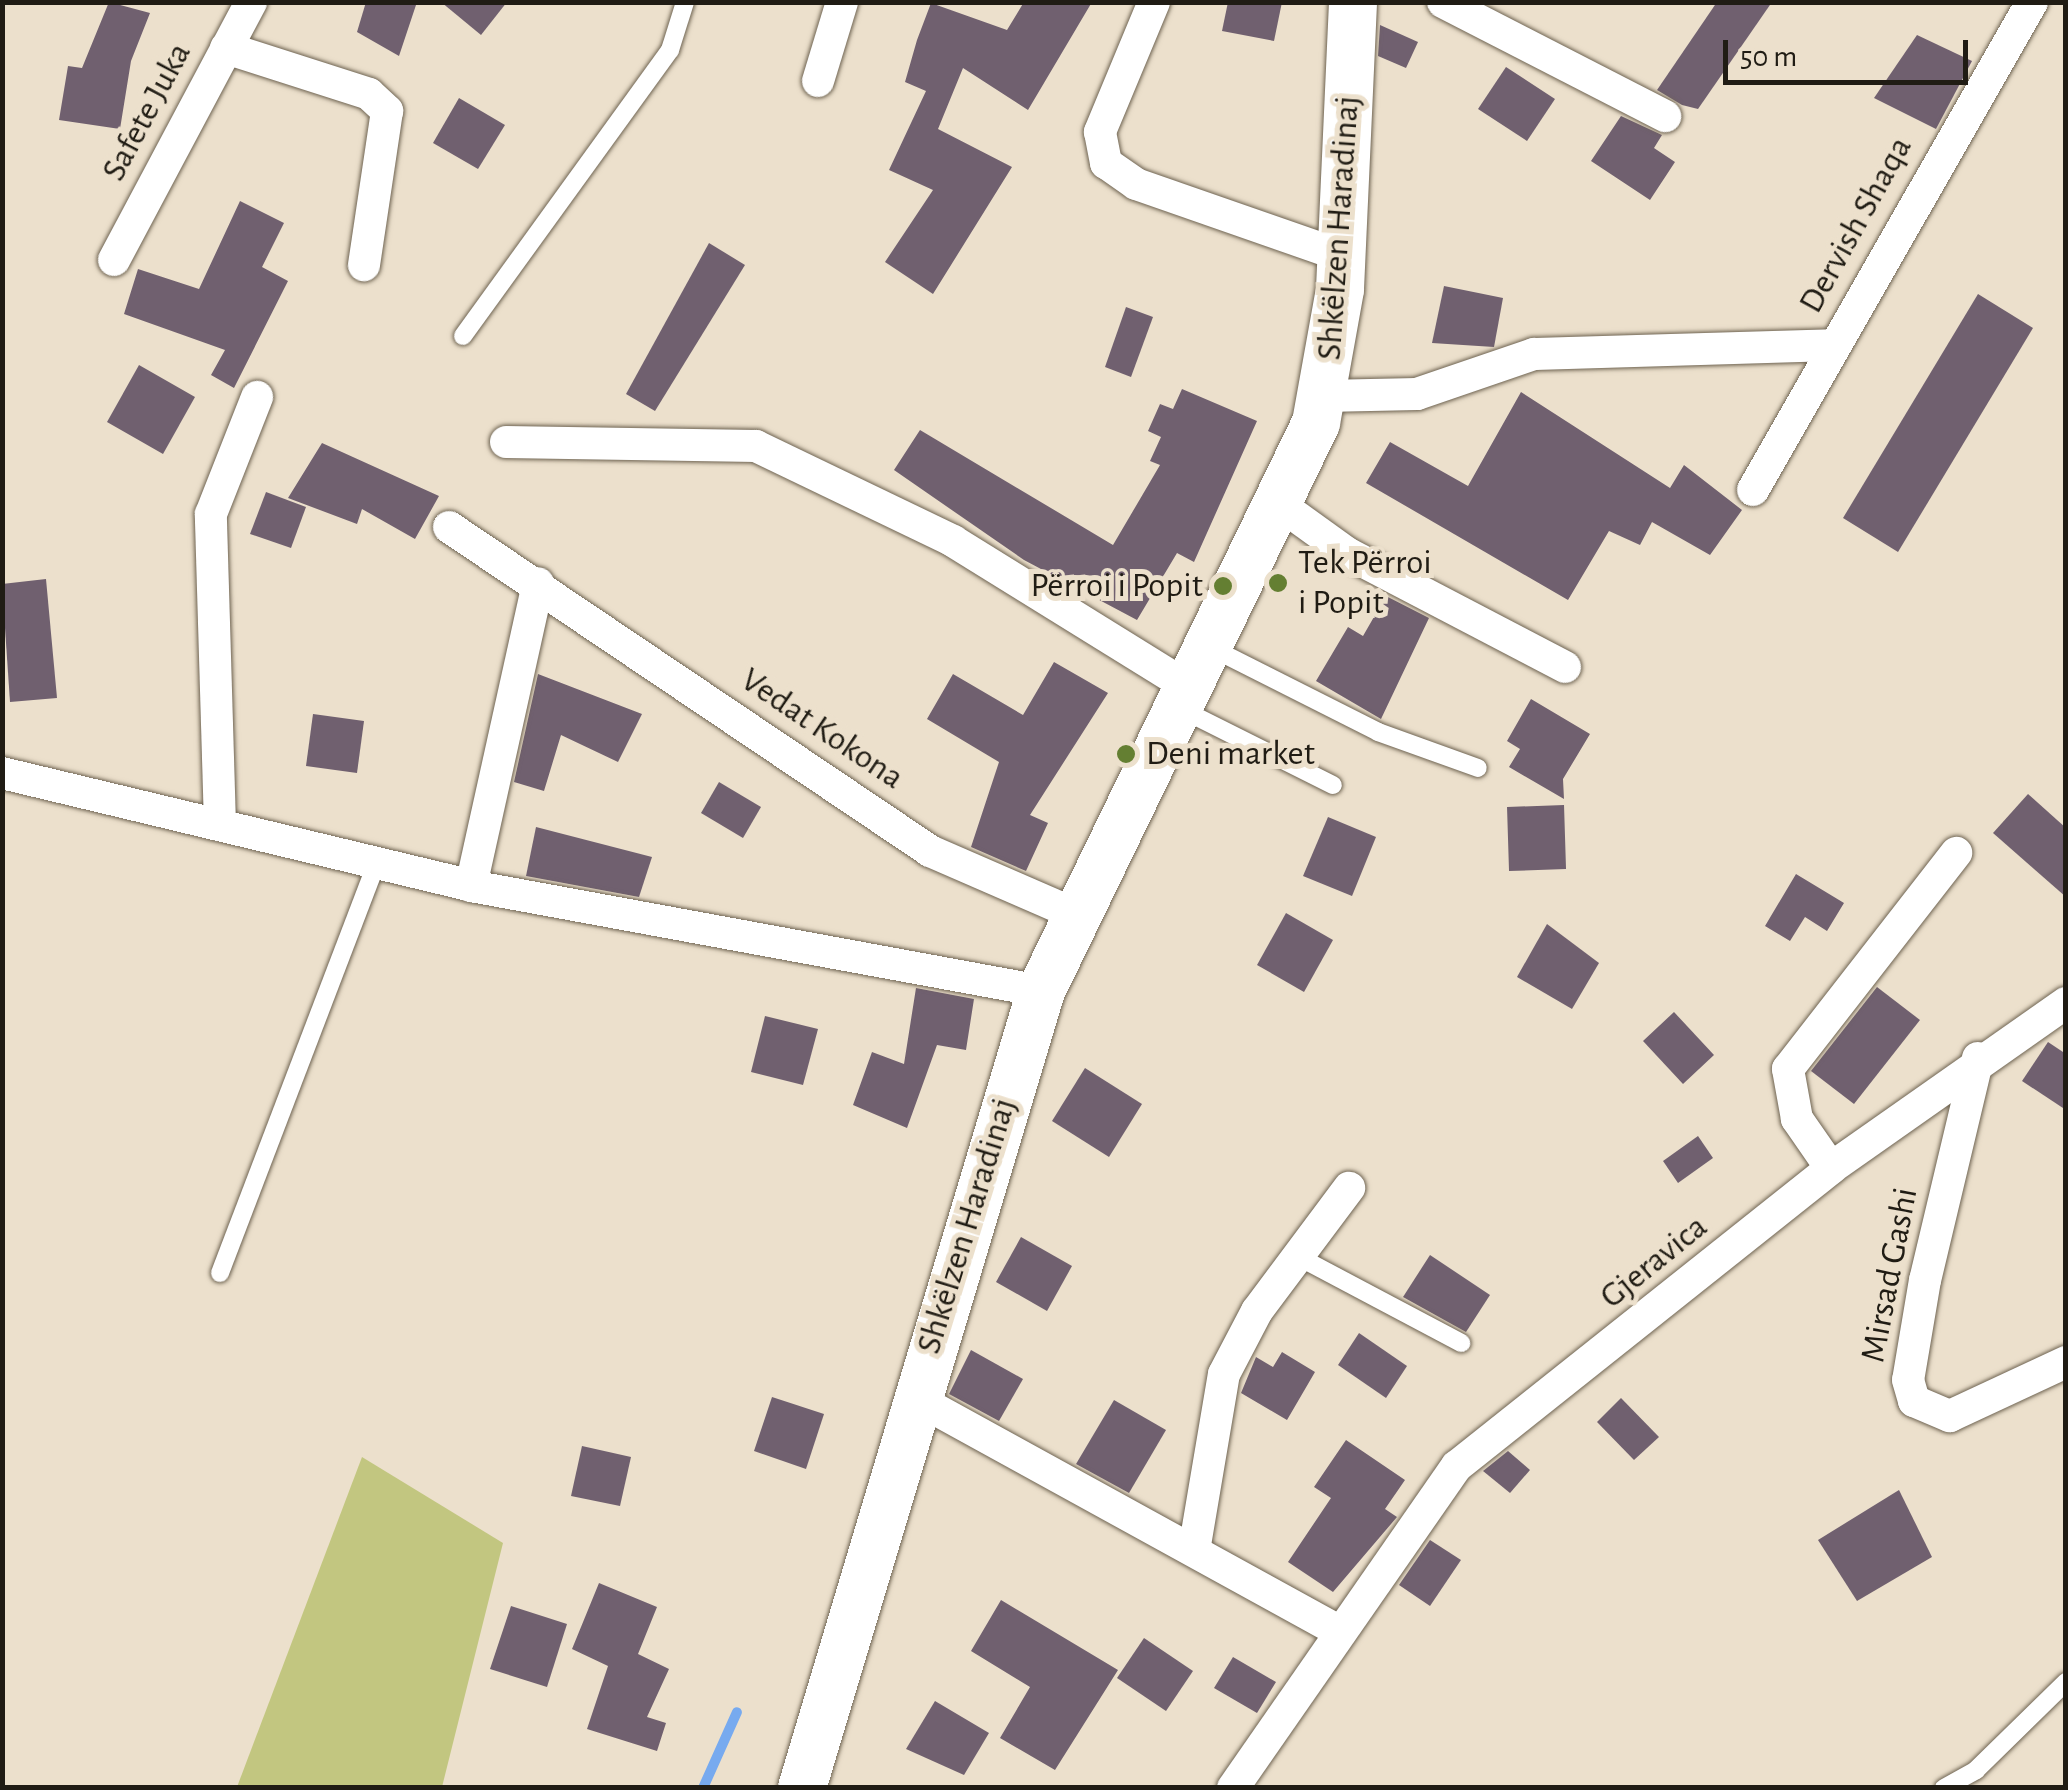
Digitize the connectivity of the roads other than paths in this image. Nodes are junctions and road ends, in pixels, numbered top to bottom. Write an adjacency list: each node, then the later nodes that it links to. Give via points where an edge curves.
1 (251, 2): 8 (street, Safete Juka)
2 (685, 2): 14 (lane, via 670,50)
3 (842, 2): 9 (street)
4 (1154, 2): 11 (street, via 1100,132 1106,163 1136,184)
5 (1353, 2): 11 (street, Shkëlzen Haradinaj)
6 (1443, 2): 10 (street)
7 (2032, 2): 15 (street, Dervish Shaqa)
8 (226, 48): 12 (street, Safete Juka); 13 (street, via 369,94 387,110)
9 (818, 81)
10 (1665, 116)
11 (1340, 255): 16 (street, Shkëlzen Haradinaj)
12 (114, 260)
13 (364, 265)
14 (464, 336)
15 (1834, 345): 16 (street, via 1534,354 1417,394); 19 (street, Dervish Shaqa)
16 (1324, 396): 20 (street, Shkëlzen Haradinaj)
17 (257, 397): 28 (street, via 211,514)
18 (506, 442): 24 (street, via 756,446 953,541)
19 (1753, 490)
20 (1279, 504): 23 (street, via 1348,553); 24 (street, Shkëlzen Haradinaj)
21 (450, 527): 22 (street, Vedat Kokona)
22 (538, 583): 31 (street); 32 (street, Vedat Kokona, via 930,851)
23 (1565, 667)
24 (1188, 679): 25 (lane, via 1378,732); 27 (lane); 32 (street, Shkëlzen Haradinaj)
25 (1478, 768)
26 (3, 769): 28 (street)
27 (1333, 786)
28 (220, 824): 30 (street)
29 (1956, 853): 36 (street, via 1788,1070 1797,1120)
30 (376, 865): 31 (street); 39 (lane)
31 (471, 886): 33 (street)
32 (1076, 914): 33 (street, Shkëlzen Haradinaj)
33 (1041, 991): 42 (street, Shkëlzen Haradinaj)
34 (2066, 1003): 35 (street, Gjeravica)
35 (1978, 1058): 36 (street, Gjeravica); 41 (street, Mirsad Gashi, via 1926,1280 1908,1380 1914,1401 1950,1416)
36 (1831, 1168): 44 (street, Gjeravica, via 1457,1466)
37 (1350, 1188): 38 (street)
38 (1298, 1256): 40 (lane); 43 (street, via 1224,1374)
39 (220, 1273)
40 (1462, 1343)
41 (2066, 1362)
42 (915, 1398): 43 (street); 46 (street, Shkëlzen Haradinaj)
43 (1194, 1545): 44 (street)
44 (1339, 1631): 47 (street, Gjeravica)
45 (2066, 1682): 48 (lane)
46 (802, 1788)
47 (1233, 1788)
48 (1944, 1788)

